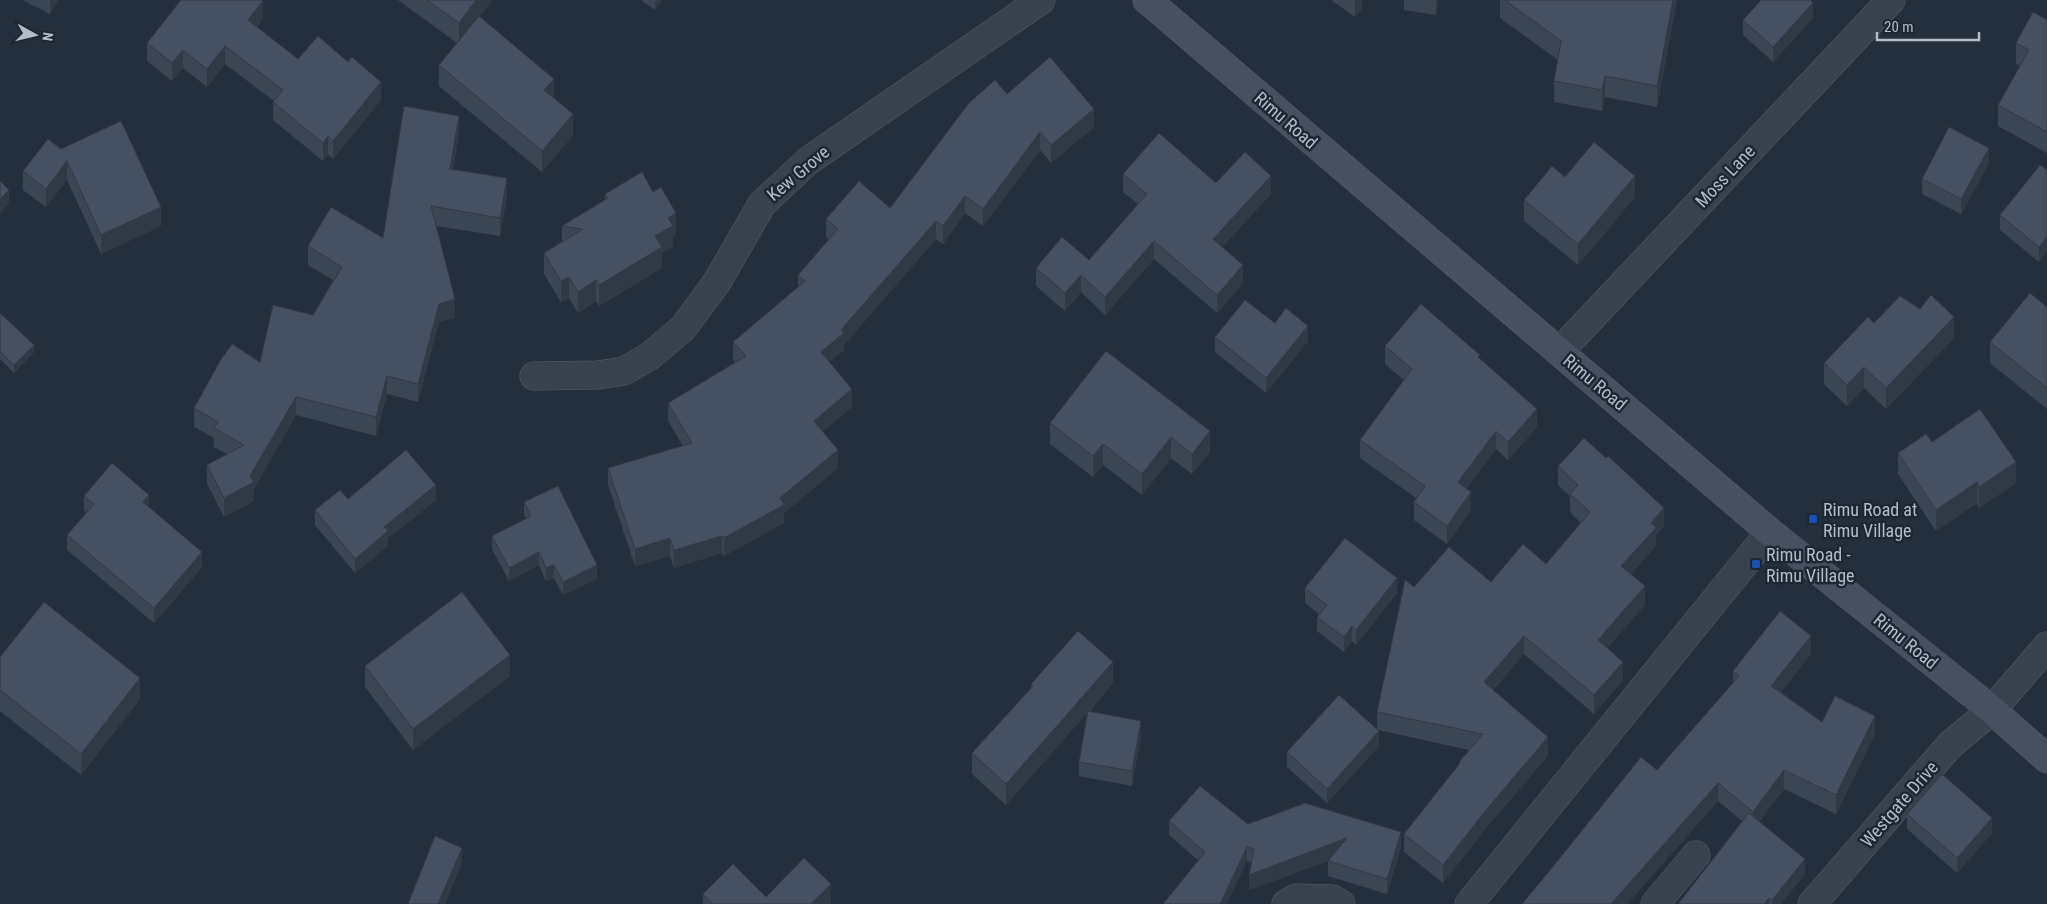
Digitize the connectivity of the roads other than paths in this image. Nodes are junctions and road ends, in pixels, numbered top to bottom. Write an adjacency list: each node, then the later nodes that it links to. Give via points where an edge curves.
1 (1041, 0): 5 (street, Kew Grove, via 808,161 762,204 717,282 683,328 650,356 624,371 598,375)
2 (1147, 0): 4 (main road, Rimu Road)
3 (1891, 0): 4 (street, Moss Lane)
4 (1559, 352): 6 (main road, Rimu Road)
5 (534, 376)
6 (1770, 532): 8 (main road, Rimu Road); 13 (street)
7 (2047, 646): 8 (street, Westgate Drive)
8 (1992, 710): 9 (main road, Rimu Road); 15 (street, Westgate Drive, via 1950,745)
9 (2047, 759)
10 (1696, 855): 14 (street)
11 (1286, 904): 12 (street, via 1296,898 1332,899)
12 (1341, 904)
13 (1469, 904)
14 (1655, 904)
15 (1812, 904)

